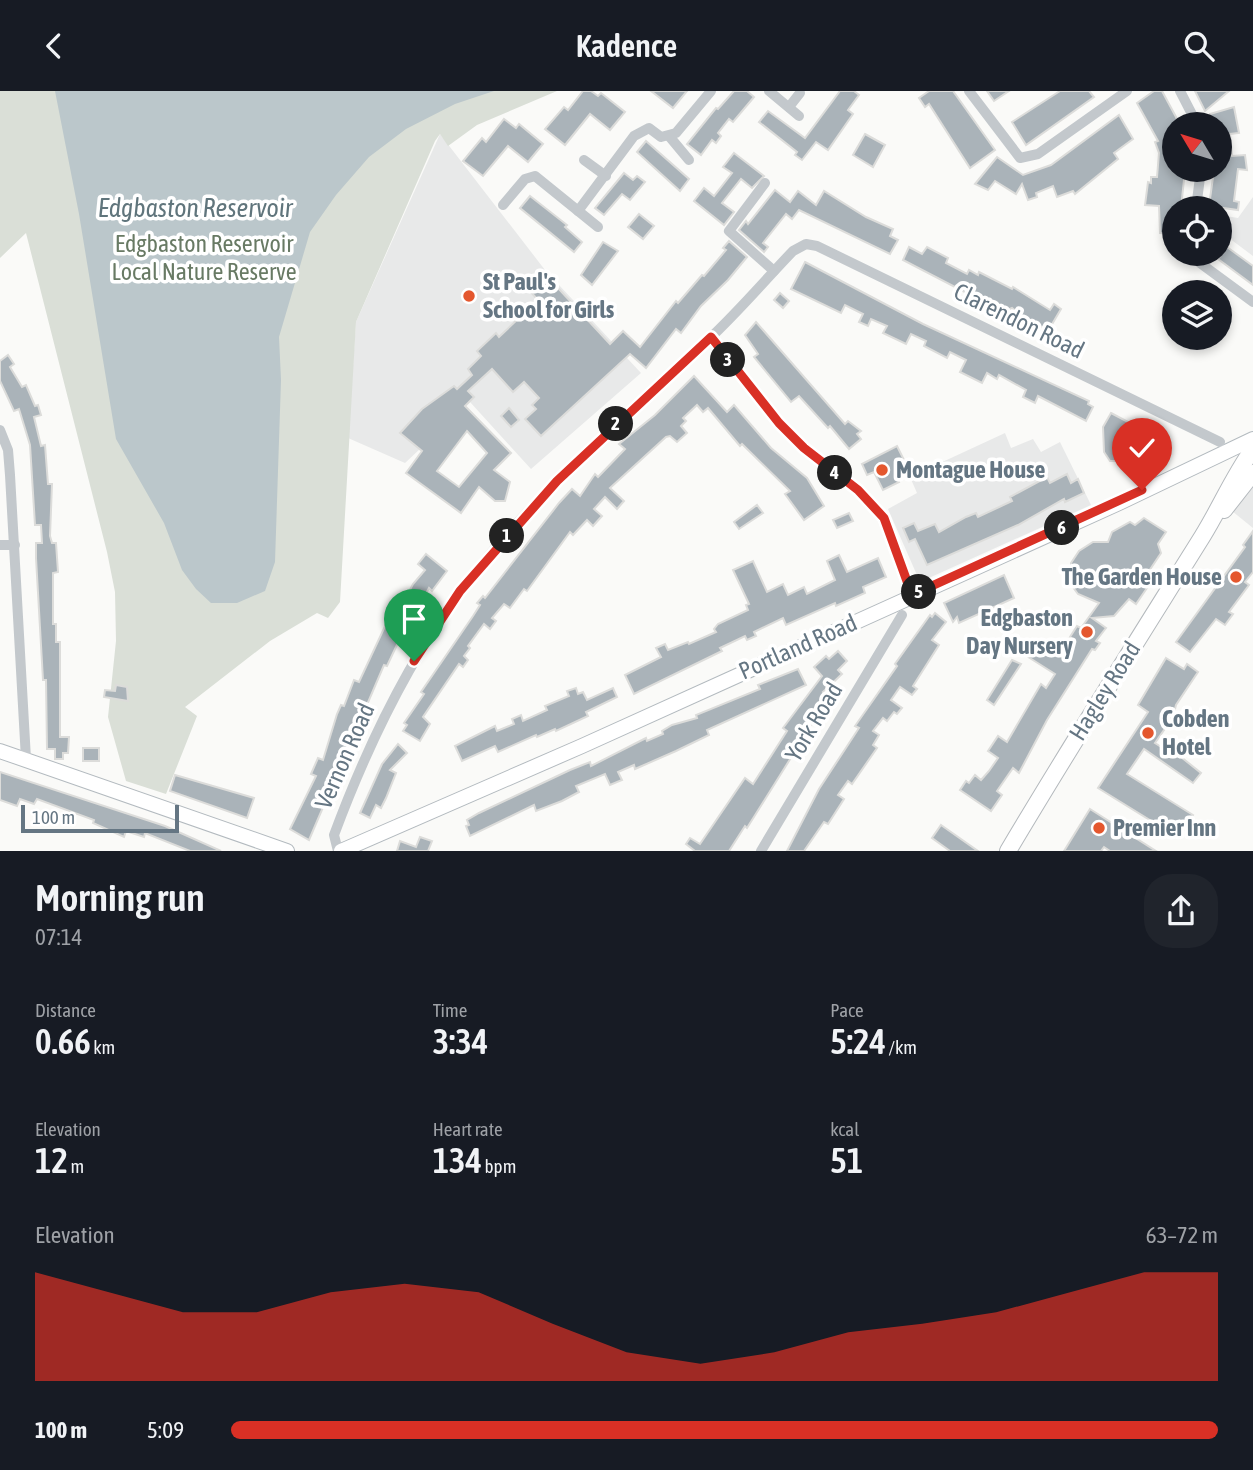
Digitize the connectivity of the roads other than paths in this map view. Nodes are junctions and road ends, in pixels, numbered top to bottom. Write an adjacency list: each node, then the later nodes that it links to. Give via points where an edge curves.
1 (711, 91): 10 (street)
2 (769, 91): 7 (street)
3 (969, 91): 4 (street, via 1020,158 1038,154)
4 (1127, 91)
5 (1180, 91): 8 (street)
6 (800, 93): 7 (street)
7 (789, 107): 9 (street)
8 (1191, 112)
9 (799, 116)
10 (669, 137): 12 (street); 13 (street, via 643,129)
11 (584, 160): 13 (street)
12 (689, 160)
13 (606, 176): 16 (street)
14 (765, 183): 20 (street, via 729,231)
15 (503, 205): 16 (street, via 525,179 535,176)
16 (578, 211): 17 (street)
17 (598, 227)
18 (798, 247): 20 (street, Vernon Road); 25 (street, Clarendon Road, via 817,246)
19 (1204, 266): 21 (street)
20 (774, 271): 22 (street, Vernon Road)
21 (1253, 302)
22 (711, 337): 31 (street, via 779,423 884,518); 36 (street, Vernon Road, via 557,481 460,591 414,661 371,741 334,835)
23 (0, 430): 30 (street, via 8,450)
24 (1253, 439): 31 (main road, Portland Road)
25 (1220, 442)
26 (1253, 449): 28 (highway, Hagley Road)
27 (1253, 474): 28 (highway, Hagley Road)
28 (1205, 533): 38 (highway, Hagley Road)
29 (0, 545): 30 (street)
30 (15, 545): 34 (street)
31 (912, 595): 36 (main road, Portland Road)
32 (902, 615): 37 (street, York Road)
33 (0, 751): 34 (main road)
34 (26, 759): 35 (main road)
35 (287, 851)
36 (339, 851)
37 (761, 851)
38 (1008, 851)

